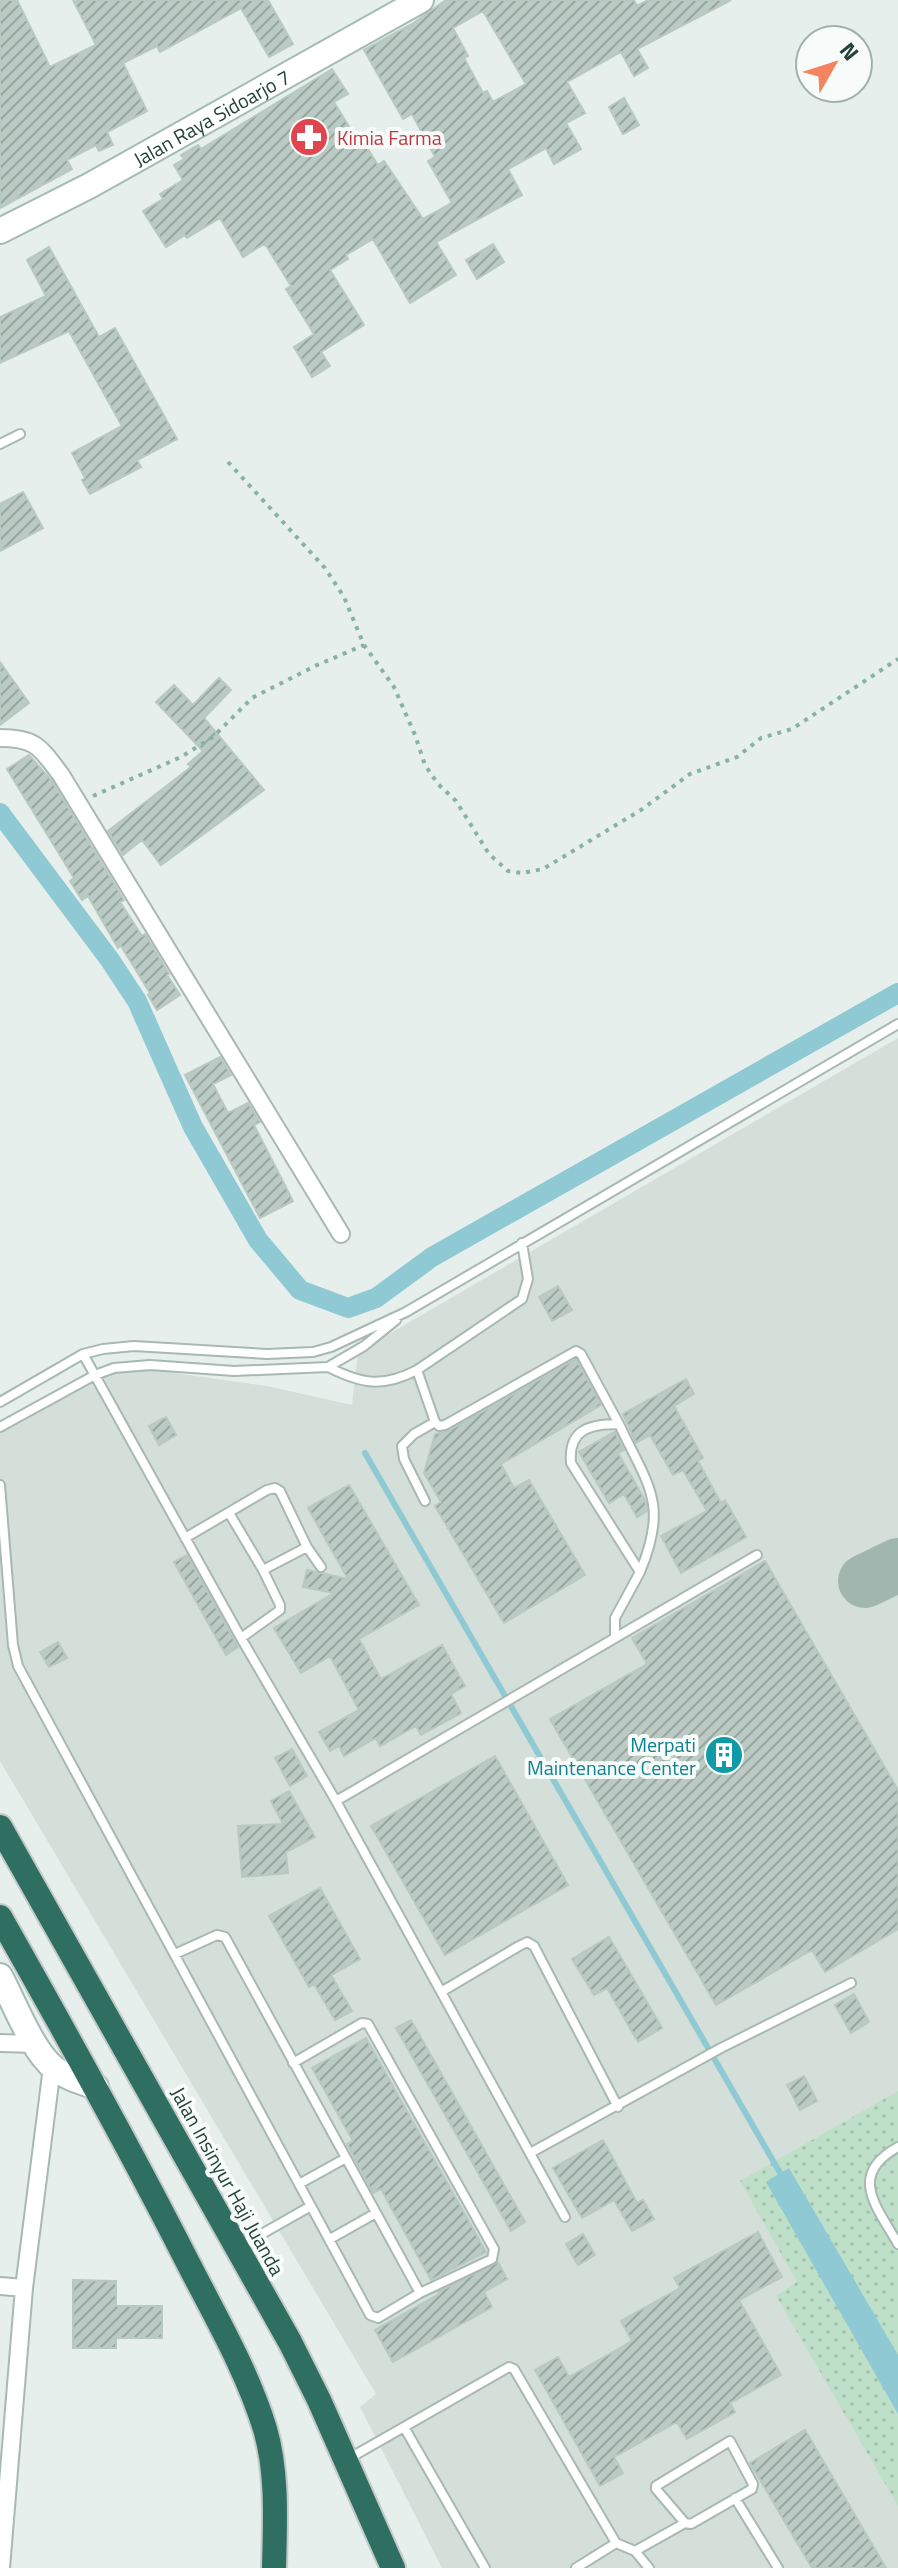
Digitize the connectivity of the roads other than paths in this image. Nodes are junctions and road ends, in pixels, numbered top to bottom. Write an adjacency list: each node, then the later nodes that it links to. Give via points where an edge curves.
1 (421, 0): 2 (main road, Jalan Raya Sidoarjo 7)
2 (0, 231)
3 (20, 434): 4 (lane)
4 (0, 444)
5 (0, 738): 7 (street, via 19,738 40,747 78,802)
6 (898, 1024): 8 (lane)
7 (341, 1234)
8 (522, 1243): 9 (lane); 12 (lane, via 528,1279 522,1299)
9 (406, 1312): 10 (lane, via 313,1352 134,1346); 11 (lane)
10 (83, 1354): 13 (lane); 14 (lane)
11 (328, 1367): 12 (lane, via 368,1382 399,1379); 13 (lane, via 234,1371 132,1365)
12 (417, 1370): 15 (lane)
13 (95, 1375): 17 (lane); 21 (lane)
14 (0, 1402)
15 (435, 1422): 16 (lane, via 445,1425 576,1351); 19 (lane, via 402,1446)
16 (619, 1424): 26 (lane, via 655,1504 651,1545); 26 (lane, via 598,1424 576,1437 570,1447 571,1463)
17 (0, 1427)
18 (0, 1485): 32 (lane, via 18,1666)
19 (425, 1501)
20 (229, 1513): 21 (lane); 22 (lane, via 275,1488); 25 (lane)
21 (185, 1538): 27 (lane)
22 (307, 1547): 24 (lane); 25 (lane)
23 (757, 1555): 28 (lane)
24 (321, 1567)
25 (263, 1570): 27 (lane, via 280,1610)
26 (640, 1572): 28 (lane, via 615,1618)
27 (241, 1638): 29 (lane)
28 (615, 1638): 29 (lane)
29 (336, 1801): 37 (lane)
30 (0, 1827): 33 (highway, Jalan Insinyur Haji Juanda)
31 (0, 1917): 36 (highway)
32 (175, 1954): 40 (lane, via 217,1935 225,1937); 47 (lane)
33 (80, 1968): 36 (highway); 53 (highway, Jalan Insinyur Haji Juanda)
34 (0, 1976): 39 (main road)
35 (851, 1983): 43 (lane)
36 (41, 1990): 42 (highway)
37 (441, 1992): 43 (lane, via 527,1942 534,1946); 45 (lane)
38 (0, 2043): 39 (street)
39 (36, 2044): 41 (main road)
40 (293, 2063): 46 (lane); 56 (lane, via 368,2024 494,2249 492,2259)
41 (52, 2067): 42 (main road); 55 (street)
42 (96, 2087): 65 (highway, via 229,2343 266,2431)
43 (618, 2107): 45 (lane)
44 (898, 2147): 52 (lane, via 876,2162 869,2190)
45 (532, 2152): 50 (lane)
46 (346, 2158): 47 (lane); 49 (lane)
47 (299, 2184): 48 (lane)
48 (311, 2206): 51 (lane); 53 (lane)
49 (376, 2213): 51 (lane); 56 (lane)
50 (565, 2217)
51 (330, 2239): 56 (lane, via 374,2318)
52 (898, 2244)
53 (238, 2247): 58 (highway, Jalan Insinyur Haji Juanda)
54 (0, 2286): 55 (street)
55 (24, 2288): 64 (street)
56 (420, 2293)
57 (404, 2427): 58 (lane); 61 (lane, via 503,2368 514,2369); 67 (lane)
58 (345, 2460): 66 (highway, Jalan Insinyur Haji Juanda)
59 (735, 2498): 60 (lane); 60 (lane, via 753,2487 730,2441 656,2486); 63 (lane)
60 (685, 2523): 62 (lane)
61 (616, 2543): 62 (lane); 68 (lane)
62 (635, 2551): 69 (lane)
63 (776, 2567)
64 (1, 2568)
65 (274, 2568)
66 (393, 2568)
67 (485, 2568)
68 (576, 2568)
69 (649, 2568)

